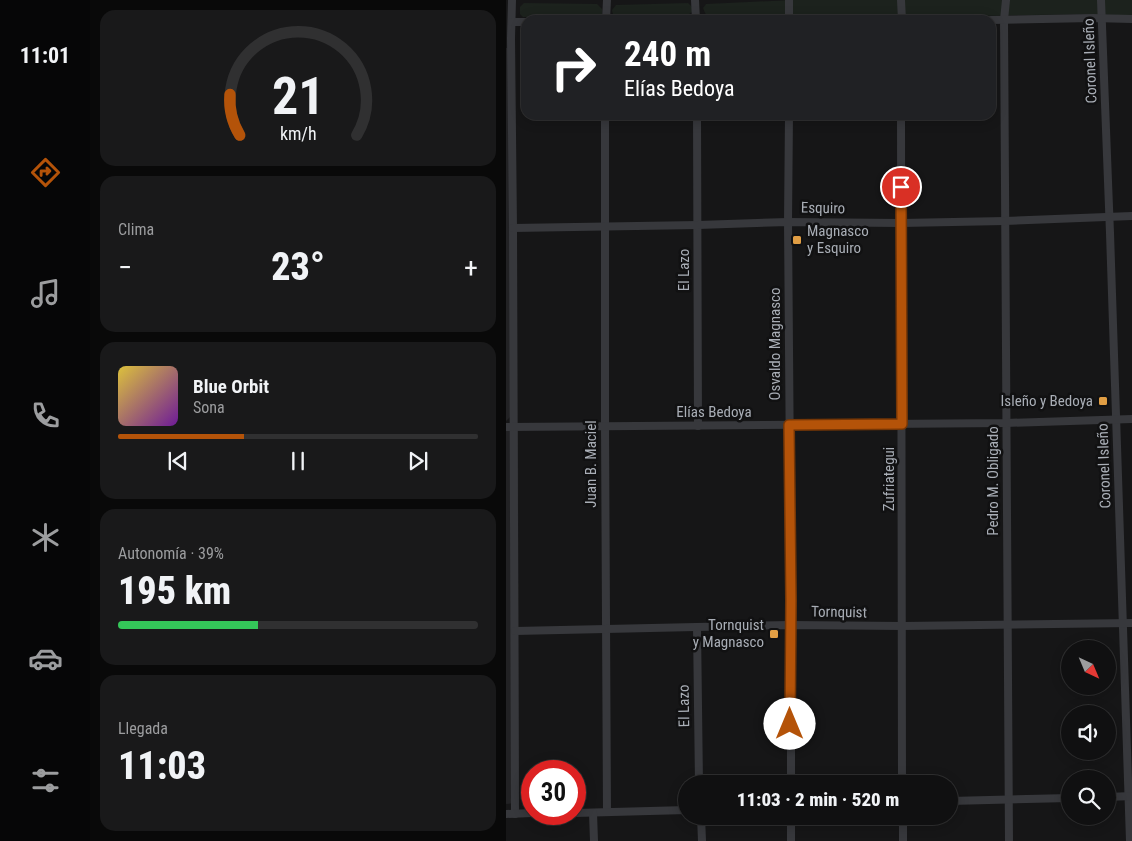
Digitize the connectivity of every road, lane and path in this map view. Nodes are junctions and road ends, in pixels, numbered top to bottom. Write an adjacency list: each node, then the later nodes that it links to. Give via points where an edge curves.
1 (512, 0): 8 (street); 17 (street)
2 (606, 0): 9 (street)
3 (695, 0): 10 (street)
4 (789, 0): 11 (street)
5 (901, 0): 12 (street)
6 (1006, 0): 16 (street, Pedro M. Obligado)
7 (1101, 0): 13 (street, Coronel Isleño)
8 (506, 5)
9 (606, 15)
10 (696, 15)
11 (789, 15)
12 (902, 15)
13 (1102, 18): 14 (street); 16 (street); 24 (street, Coronel Isleño)
14 (1132, 19)
15 (996, 20): 16 (street)
16 (1004, 20): 26 (street, Pedro M. Obligado)
17 (512, 22): 18 (street); 19 (street)
18 (521, 22)
19 (509, 38): 31 (street)
20 (605, 120): 30 (street, Juan B. Maciel)
21 (697, 120): 29 (street, El Lazo)
22 (789, 120): 27 (street, Osvaldo Magnasco)
23 (901, 120): 28 (street, Zufriategui)
24 (1110, 216): 25 (street, Esquiro); 26 (street, Esquiro); 33 (street, Coronel Isleño)
25 (1132, 216)
26 (1005, 221): 28 (street, Esquiro); 34 (street, Pedro M. Obligado)
27 (788, 222): 28 (street, Esquiro); 29 (street, Esquiro); 37 (street, Osvaldo Magnasco)
28 (901, 223): 35 (street, Zufriategui)
29 (698, 225): 30 (street, Esquiro); 38 (street, El Lazo)
30 (605, 226): 31 (street, Esquiro); 36 (street, Juan B. Maciel)
31 (513, 228): 39 (street)
32 (1132, 419): 33 (street, Elías Bedoya)
33 (1116, 420): 34 (street, Elías Bedoya); 41 (street, Coronel Isleño)
34 (1006, 423): 35 (street, Elías Bedoya); 43 (street, Pedro M. Obligado)
35 (902, 424): 37 (street, Elías Bedoya); 44 (street, Zufriategui)
36 (605, 425): 38 (street, Elías Bedoya); 39 (street, Elías Bedoya); 46 (street, Juan B. Maciel)
37 (789, 425): 38 (street, Elías Bedoya); 42 (street, Osvaldo Magnasco)
38 (698, 426)
39 (510, 427): 47 (street)
40 (1132, 623): 41 (street, Tornquist)
41 (1123, 624): 43 (street, Tornquist); 51 (street, Coronel Isleño)
42 (790, 625): 44 (street, Tornquist); 45 (street, Tornquist); 49 (street, Osvaldo Magnasco)
43 (1008, 625): 44 (street, Tornquist); 54 (street, Pedro M. Obligado)
44 (902, 626): 50 (street, Zufriategui)
45 (697, 628): 46 (street, Tornquist); 48 (street, El Lazo)
46 (606, 629): 47 (street, Tornquist); 57 (street, Juan B. Maciel)
47 (515, 632): 61 (street)
48 (699, 775)
49 (791, 775)
50 (902, 775)
51 (1130, 796): 52 (street); 71 (street, Coronel Isleño)
52 (1116, 797)
53 (1061, 798): 54 (street)
54 (1008, 800): 55 (street); 70 (street, Pedro M. Obligado)
55 (958, 801)
56 (678, 810): 57 (street)
57 (607, 812): 59 (street)
58 (586, 813): 59 (street)
59 (593, 813): 66 (street)
60 (506, 814): 61 (street)
61 (515, 814): 62 (street)
62 (521, 814)
63 (702, 825): 67 (street)
64 (791, 825): 68 (street)
65 (902, 825): 69 (street)
66 (594, 841)
67 (702, 841)
68 (792, 841)
69 (903, 841)
70 (1009, 841)
71 (1130, 841)

